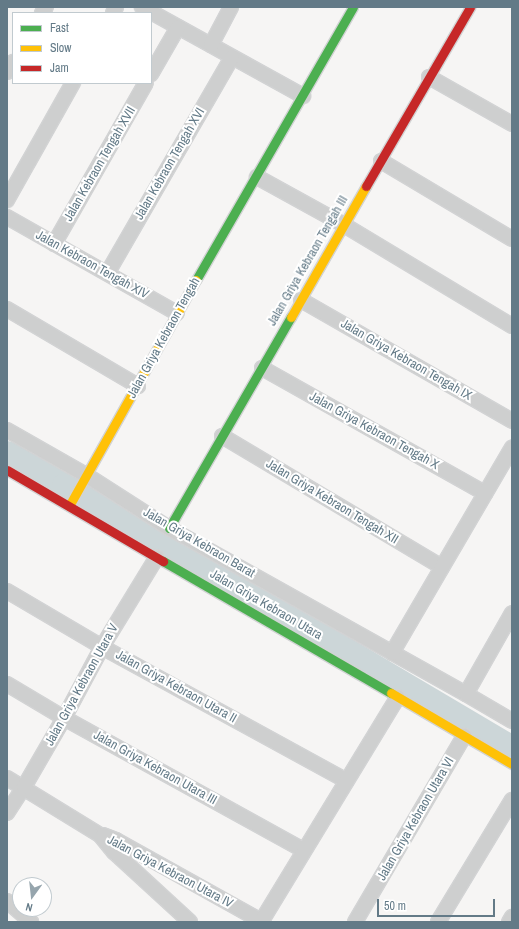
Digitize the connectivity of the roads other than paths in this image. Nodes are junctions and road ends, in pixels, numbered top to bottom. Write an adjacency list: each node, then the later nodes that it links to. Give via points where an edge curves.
1 (142, 7): 5 (street)
2 (232, 7): 8 (street)
3 (353, 7): 14 (street, Jalan Griya Kebraon Tengah)
4 (470, 7): 11 (street, Jalan Griya Kebraon Tengah III)
5 (151, 12)
6 (152, 13): 7 (street)
7 (178, 27): 8 (street); 10 (street)
8 (211, 45): 9 (street)
9 (232, 57): 14 (street); 23 (street, Jalan Kebraon Tengah XVI)
10 (152, 72)
11 (430, 77): 15 (street); 16 (street, Jalan Griya Kebraon Tengah III)
12 (72, 84): 18 (street)
13 (145, 84): 22 (street, Jalan Kebraon Tengah XVII)
14 (303, 96): 17 (street, Jalan Griya Kebraon Tengah)
15 (512, 124)
16 (381, 161): 20 (street, Jalan Griya Kebraon Tengah III); 21 (street)
17 (257, 176): 20 (street); 26 (street, Jalan Griya Kebraon Tengah)
18 (7, 200)
19 (7, 217): 22 (street, Jalan Kebraon Tengah XIV)
20 (344, 225): 24 (street, Jalan Griya Kebraon Tengah III); 27 (street)
21 (512, 239)
22 (54, 244): 23 (street, Jalan Kebraon Tengah XIV)
23 (108, 272): 26 (street, Jalan Kebraon Tengah XIV)
24 (301, 300): 28 (street, Jalan Griya Kebraon Tengah III); 30 (street, Jalan Griya Kebraon Tengah IX)
25 (7, 309): 29 (street)
26 (177, 313): 29 (street, Jalan Griya Kebraon Tengah)
27 (512, 326)
28 (262, 368): 32 (street, Jalan Griya Kebraon Tengah III); 36 (street, Jalan Griya Kebraon Tengah X)
29 (138, 386): 35 (street, Jalan Griya Kebraon Tengah)
30 (512, 420)
31 (7, 430): 35 (street, Jalan Griya Kebraon Barat)
32 (222, 436): 38 (street, Jalan Griya Kebraon Tengah III); 40 (street, Jalan Griya Kebraon Tengah XII)
33 (512, 448): 36 (street)
34 (7, 470): 37 (street, Jalan Griya Kebraon Utara)
35 (84, 479): 37 (street, Jalan Griya Kebraon Tengah); 38 (street, Jalan Griya Kebraon Barat)
36 (485, 493): 40 (street)
37 (71, 503): 39 (street, Jalan Griya Kebraon Utara)
38 (169, 528): 45 (street, Jalan Griya Kebraon Barat)
39 (157, 557): 44 (street, Jalan Griya Kebraon Utara V); 48 (street, Jalan Griya Kebraon Utara)
40 (442, 567): 45 (street)
41 (7, 591): 44 (street, Jalan Griya Kebraon Utara II)
42 (512, 613): 43 (street)
43 (508, 628): 47 (street)
44 (102, 647): 49 (street, Jalan Griya Kebraon Utara V); 54 (street, Jalan Griya Kebraon Utara II)
45 (392, 653): 47 (street, Jalan Griya Kebraon Barat)
46 (7, 684): 49 (street, Jalan Griya Kebraon Utara III)
47 (466, 694): 50 (street, Jalan Griya Kebraon Barat)
48 (398, 697): 51 (street, Jalan Griya Kebraon Utara); 54 (street)
49 (64, 718): 55 (street, Jalan Griya Kebraon Utara V); 59 (street, Jalan Griya Kebraon Utara III)
50 (512, 721)
51 (464, 736): 52 (street, Jalan Griya Kebraon Utara); 65 (street, Jalan Griya Kebraon Utara VI)
52 (512, 764)
53 (7, 778): 55 (street, Jalan Griya Kebraon Utara IV)
54 (347, 781): 59 (street)
55 (24, 787): 57 (street, Jalan Griya Kebraon Utara V); 58 (street, Jalan Griya Kebraon Utara IV)
56 (512, 800): 66 (street)
57 (7, 812)
58 (100, 835): 63 (street, Jalan Griya Kebraon Utara IV, via 114,852); 64 (street, Jalan Griya Kebraon Utara IV, via 116,840)
59 (303, 850): 64 (street)
60 (7, 901): 62 (street)
61 (512, 917): 67 (street)
62 (31, 922)
63 (190, 922)
64 (261, 922)
65 (355, 922)
66 (438, 922)
67 (509, 922)

